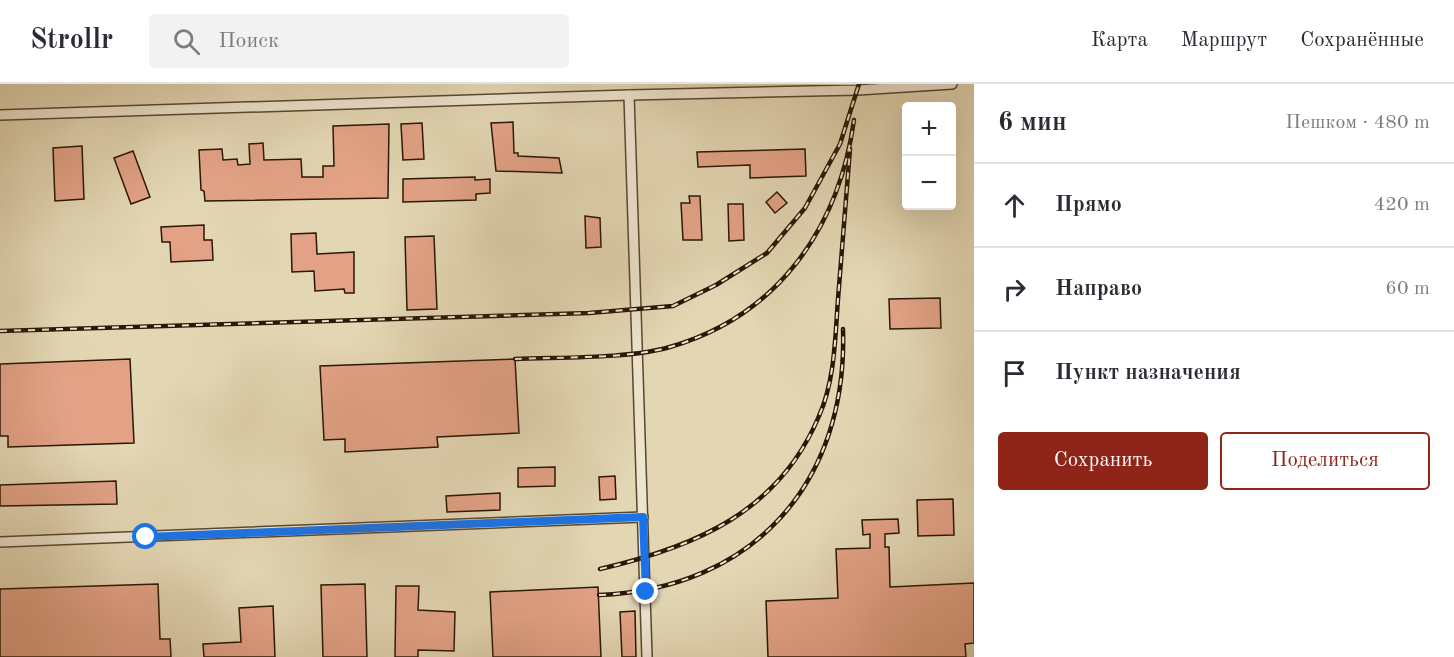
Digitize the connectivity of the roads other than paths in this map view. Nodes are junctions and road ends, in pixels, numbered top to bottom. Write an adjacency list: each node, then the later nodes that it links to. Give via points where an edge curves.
1 (952, 84): 2 (street)
2 (629, 95): 3 (street); 4 (street)
3 (0, 115)
4 (643, 517): 5 (street); 6 (street)
5 (0, 542)
6 (647, 657)

